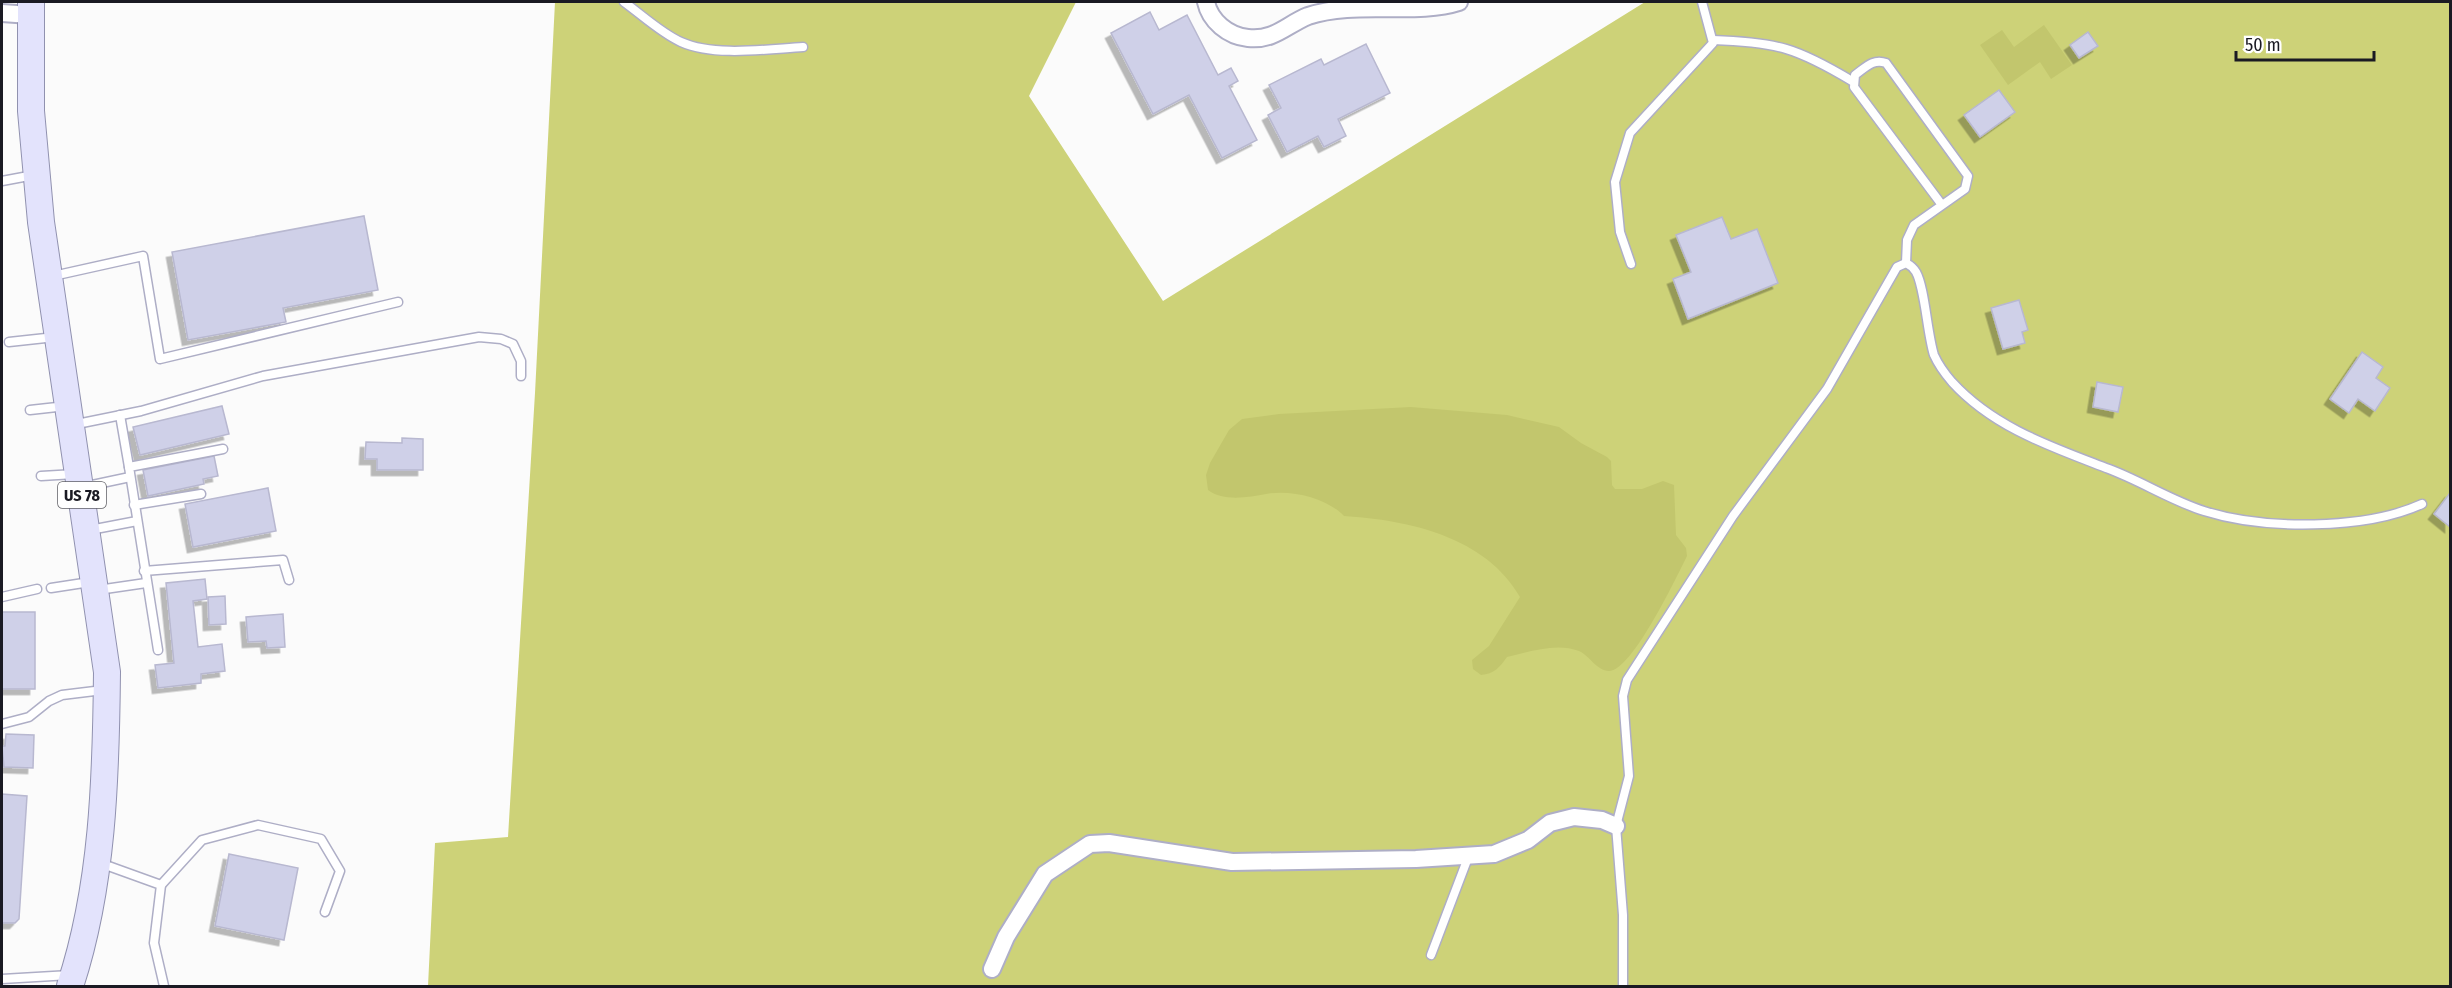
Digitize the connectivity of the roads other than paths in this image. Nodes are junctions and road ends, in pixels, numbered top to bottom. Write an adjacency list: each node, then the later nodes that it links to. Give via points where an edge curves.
1 (624, 2): 8 (lane, via 681,42 704,48)
2 (1206, 2): 3 (street, via 1214,21 1235,35 1248,38 1273,36 1308,16 1340,9)
3 (1459, 2)
4 (1702, 2): 7 (lane)
5 (30, 8): 6 (street); 10 (main road, US 78)
6 (2, 13)
7 (1713, 40): 9 (lane, via 1784,46 1811,56); 14 (lane, via 1630,133 1615,182 1620,232)
8 (803, 47)
9 (1852, 81): 12 (lane); 12 (lane, via 1872,63 1886,63 1966,171 1965,189)
10 (37, 175): 11 (lane); 15 (main road, US 78)
11 (2, 181)
12 (1942, 205): 13 (lane, via 1914,225 1907,240)
13 (1906, 263): 29 (lane, via 1917,273 1935,359 1951,381 1984,412 2026,437 2141,481 2203,511 2246,520 2291,526 2403,513); 43 (lane, via 1897,267 1827,388 1733,516 1627,680 1623,696 1629,776)
14 (1630, 264)
15 (50, 277): 16 (lane, via 143,256 160,359); 17 (main road, US 78)
16 (398, 302)
17 (59, 337): 18 (lane); 21 (main road, US 78)
18 (9, 342)
19 (521, 376): 22 (lane, via 521,361 513,344 479,337 263,375)
20 (30, 410): 21 (lane)
21 (70, 415): 22 (lane); 27 (main road, US 78)
22 (120, 415): 24 (lane)
23 (223, 449): 24 (lane)
24 (129, 467): 26 (lane)
25 (41, 476): 27 (lane)
26 (130, 477): 27 (lane); 30 (lane)
27 (80, 481): 32 (main road, US 78)
28 (201, 494): 30 (lane)
29 (2422, 504)
30 (134, 505): 31 (lane)
31 (137, 521): 32 (lane); 33 (lane)
32 (87, 530): 36 (main road, US 78)
33 (144, 571): 34 (lane, via 283,560); 35 (lane)
34 (290, 580)
35 (146, 583): 36 (lane); 40 (lane)
36 (94, 586): 37 (lane); 41 (main road, US 78)
37 (51, 588)
38 (38, 589): 39 (lane)
39 (2, 597)
40 (158, 650)
41 (106, 690): 42 (lane, via 62,695 29,717); 45 (main road, US 78, via 106,756)
42 (2, 724)
43 (1616, 826): 44 (street, via 1602,819 1574,817 1550,823 1528,840 1494,854); 53 (lane, via 1623,915)
44 (1469, 855): 48 (lane); 49 (street, via 1232,862 1109,843 1090,844 1045,874 1006,937)
45 (96, 862): 46 (lane); 51 (main road, US 78)
46 (161, 885): 47 (lane, via 202,840 258,825 321,838 340,871); 52 (lane, via 154,943)
47 (325, 912)
48 (1431, 955)
49 (992, 969)
50 (2, 979): 51 (lane)
51 (72, 981)
52 (164, 987)
53 (1623, 987)

